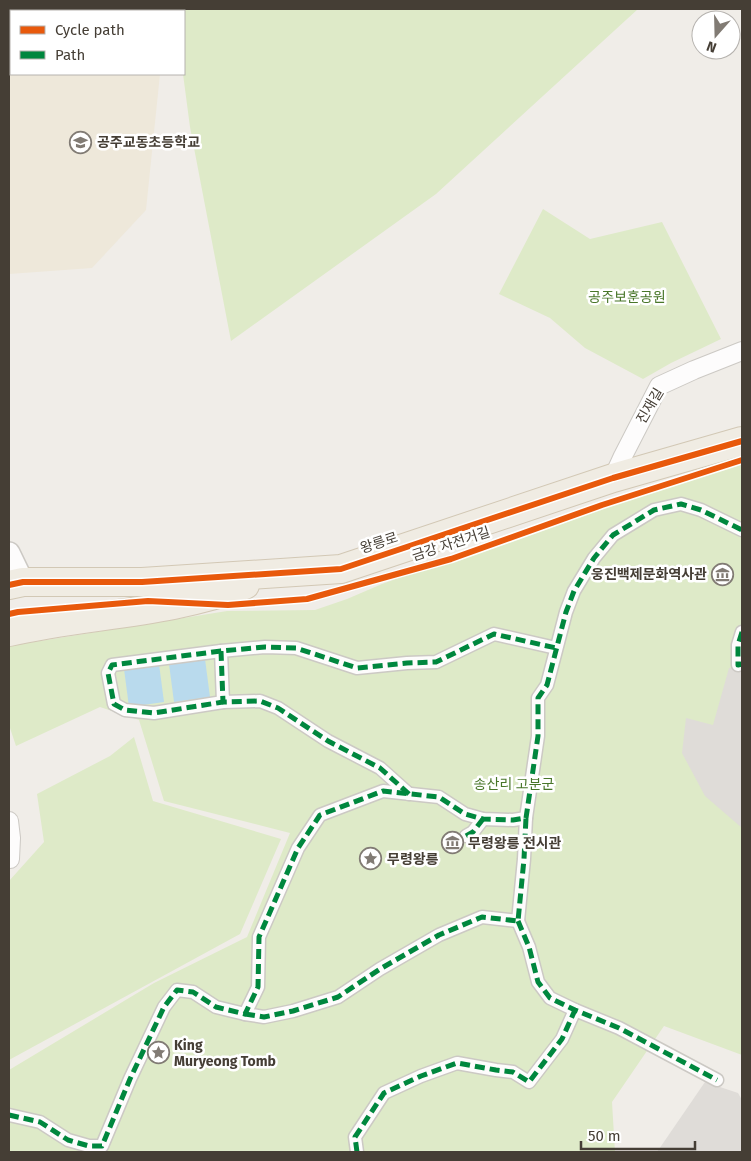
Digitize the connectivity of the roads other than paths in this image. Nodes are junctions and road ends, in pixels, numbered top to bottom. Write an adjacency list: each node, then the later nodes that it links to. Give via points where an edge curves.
1 (742, 351): 3 (street, 진재길, via 659,386)
2 (742, 441): 3 (main road, 왕릉로)
3 (613, 478): 6 (main road, 왕릉로, via 341,569)
4 (742, 530): 10 (street, via 681,504 654,510 613,535 574,591)
5 (9, 553): 7 (street)
6 (274, 574): 7 (main road, 왕릉로, via 142,582); 8 (main road, via 221,594 158,608)
7 (16, 583)
8 (9, 632)
9 (742, 632): 12 (street, via 738,665)
10 (556, 648): 11 (street, via 494,634 436,662 357,668 296,648 265,647); 15 (street, via 547,685 538,698 538,736)
11 (221, 652): 13 (street); 13 (street, via 112,665 108,672 114,704 126,710 154,713)
12 (742, 664)
13 (223, 702): 14 (street, via 260,700 278,708 328,741 380,768)
14 (409, 794): 16 (street, via 439,797 466,814); 22 (street, via 383,792 320,814 298,848 259,937 258,987)
15 (526, 818): 16 (street); 20 (street)
16 (483, 819): 18 (street)
17 (9, 821): 19 (street)
18 (466, 836)
19 (10, 859)
20 (518, 921): 21 (street, via 538,982 550,998); 22 (street, via 482,917 439,935 338,997 264,1017)
21 (575, 1010): 23 (street, via 619,1028); 25 (street, via 562,1038 528,1082 513,1072 457,1064 384,1092 355,1137)
22 (245, 1014): 24 (street, via 216,1008 193,992 177,990 164,1007 102,1146 68,1140 40,1122)
23 (717, 1080)
24 (9, 1115)
25 (357, 1152)

